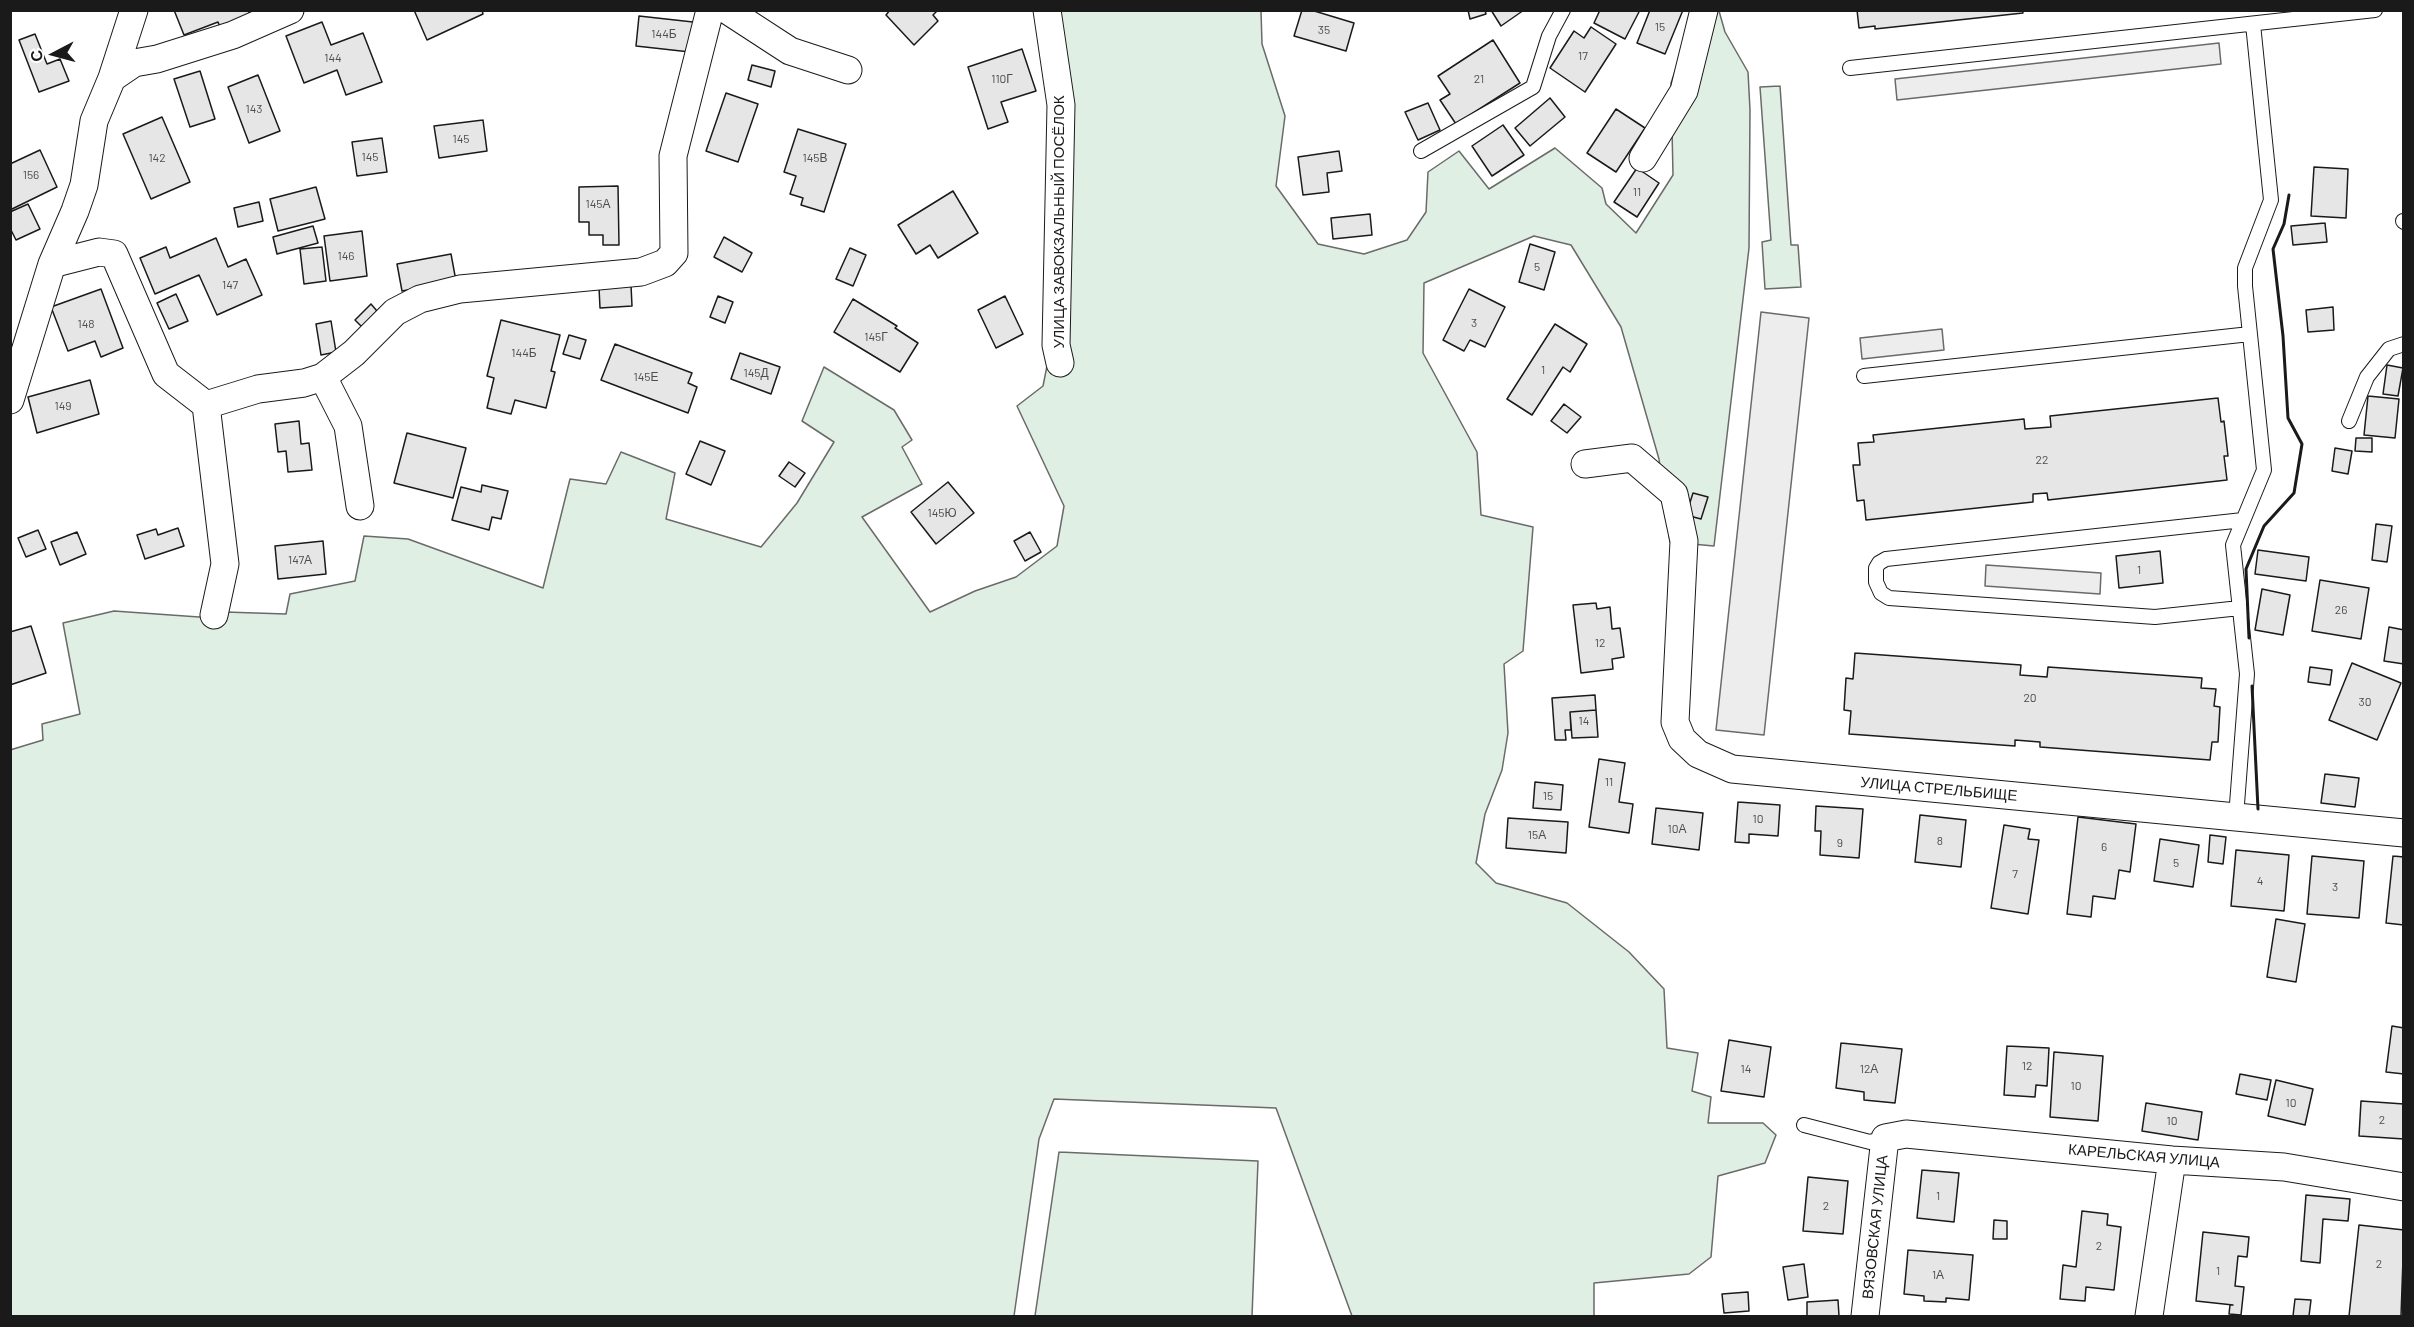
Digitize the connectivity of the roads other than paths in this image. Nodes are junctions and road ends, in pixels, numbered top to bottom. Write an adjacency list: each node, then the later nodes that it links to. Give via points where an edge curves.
1 (134, 10): 12 (street)
2 (290, 10): 12 (street, via 233,35 134,63)
3 (710, 10): 20 (street, via 673,156 674,253 665,263 641,272 460,289 420,299 395,312)
4 (727, 10): 11 (street, via 790,51)
5 (1047, 10): 18 (street, УЛИЦА ЗАВОКЗАЛЬНЫЙ ПОСЁЛОК, via 1061,105 1056,345)
6 (1563, 10): 13 (lane, via 1549,36 1533,87)
7 (1704, 10): 14 (street, via 1684,91)
8 (2375, 10): 9 (lane)
9 (2253, 24): 10 (lane); 16 (lane, via 2271,200 2245,268)
10 (1850, 68)
11 (848, 70)
12 (112, 78): 15 (street, via 94,121 84,185)
13 (1421, 151)
14 (1643, 158)
15 (52, 264): 21 (street); 22 (street, via 99,252 114,254 166,374)
16 (2250, 334): 19 (lane); 26 (lane, via 2264,470)
17 (2403, 344): 23 (lane, via 2390,349 2367,377)
18 (1060, 363)
19 (1864, 376)
20 (323, 377): 22 (street, via 258,389); 25 (street, via 348,426)
21 (10, 400)
22 (206, 405): 28 (street, via 225,564)
23 (2349, 421)
24 (1586, 464): 29 (street, УЛИЦА СТРЕЛЬБИЩЕ, via 1632,458 1674,494 1684,541 1675,722 1682,739 1698,754 1732,769)
25 (360, 506)
26 (2243, 520): 27 (lane, via 2234,545); 27 (lane, via 1886,559 1876,568 1876,582 1881,593 1889,598 2155,617)
27 (2240, 608): 29 (lane, via 2247,674)
28 (214, 615)
29 (2236, 817): 30 (street, УЛИЦА СТРЕЛЬБИЩЕ)
30 (2403, 833)
31 (1804, 1125): 32 (lane, via 1870,1142)
32 (1885, 1138): 33 (street, КАРЕЛЬСКАЯ УЛИЦА, via 1906,1134); 35 (street, ВЯЗОВСКАЯ УЛИЦА)
33 (2172, 1160): 34 (street, КАРЕЛЬСКАЯ УЛИЦА, via 2284,1167); 36 (street)
34 (2403, 1186)
35 (1865, 1317)
36 (2149, 1317)

